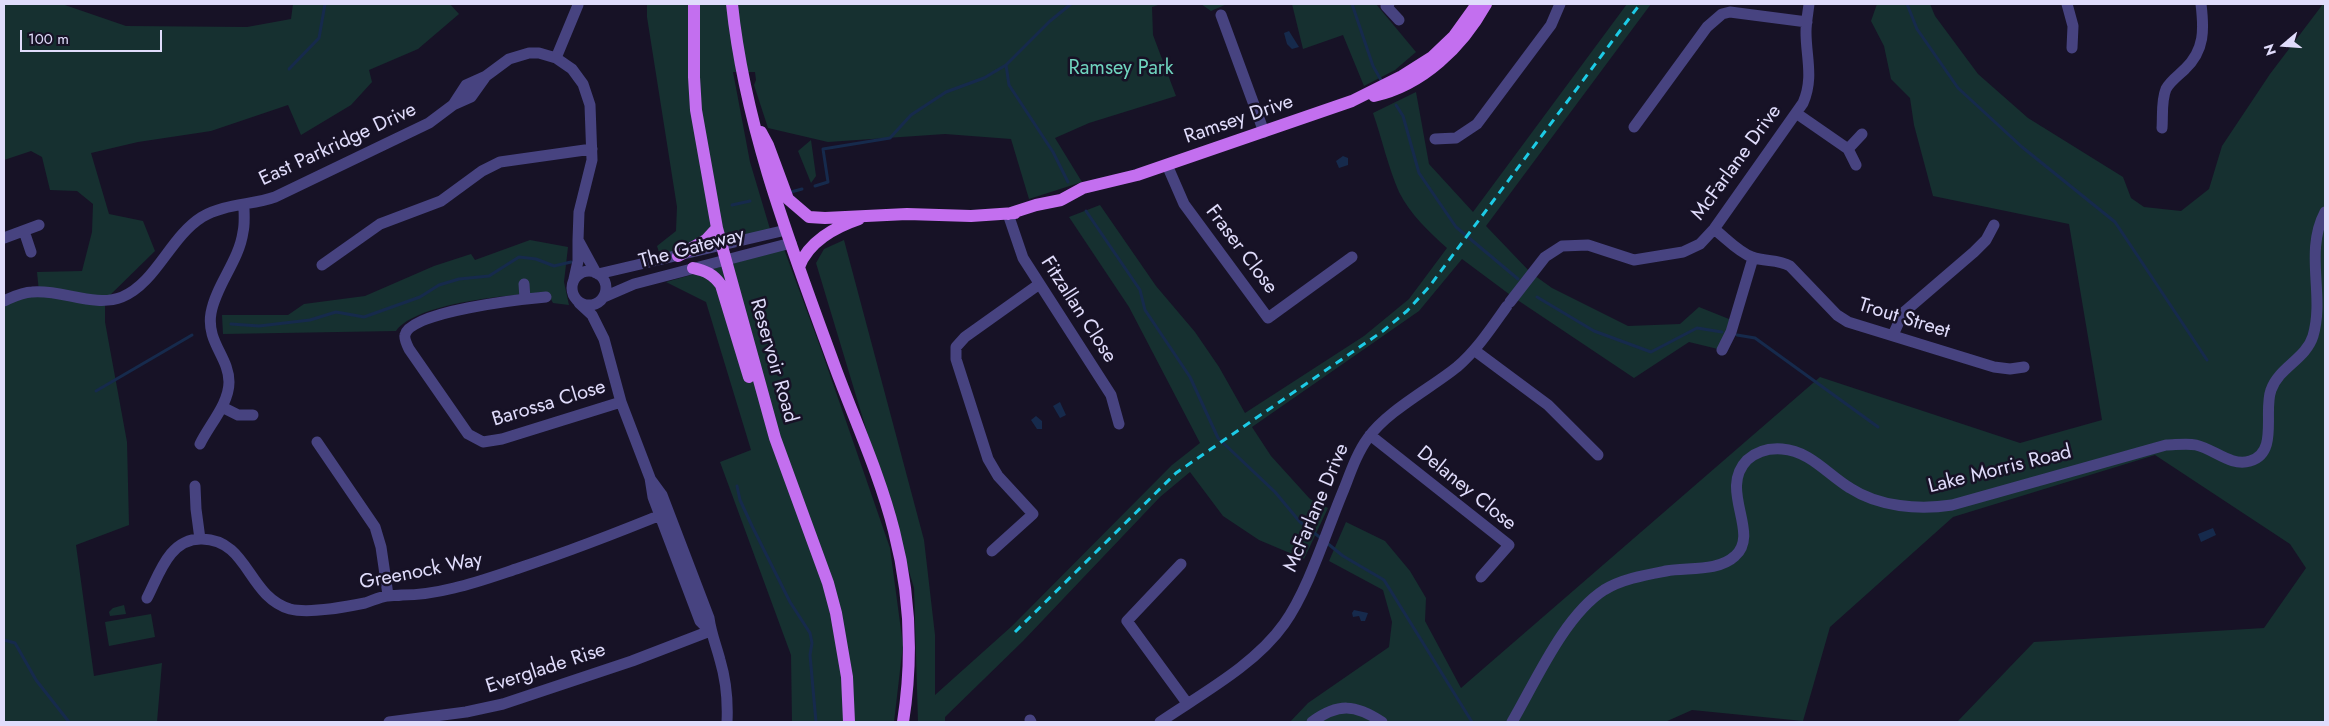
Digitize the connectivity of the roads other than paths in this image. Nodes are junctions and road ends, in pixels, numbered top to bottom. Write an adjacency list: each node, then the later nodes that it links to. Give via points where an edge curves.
1 (694, 4): 34 (main road, Reservoir Road, via 696,110)
2 (732, 4): 18 (main road)
3 (1477, 4): 16 (main road, Ramsey Drive, via 1454,36 1432,57)
4 (1486, 4): 16 (main road, Ramsey Drive, via 1459,43 1426,73 1389,92)
5 (1560, 4): 23 (street, via 1551,25 1477,124 1456,138)
6 (1809, 4): 13 (street, McFarlane Drive)
7 (2067, 4): 14 (street, via 2073,26)
8 (2201, 4): 20 (street, via 2202,44 2165,92)
9 (578, 5): 15 (street)
10 (1386, 5): 12 (street)
11 (1221, 15): 21 (street)
12 (1399, 20)
13 (1807, 22): 17 (street, McFarlane Drive, via 1809,86 1804,103); 19 (street, via 1730,12 1722,14 1707,27)
14 (2072, 48)
15 (556, 58): 24 (street, East Parkridge Drive, via 578,75 587,94); 28 (street, East Parkridge Drive, via 539,53 509,58 486,76 471,97 416,130 275,197)
16 (1352, 101): 21 (main road, Ramsey Drive)
17 (1796, 114): 25 (street); 35 (street, McFarlane Drive)
18 (752, 116): 31 (main road, Ramsey Drive, via 768,145 788,199 802,213 816,218); 36 (main road)
19 (1634, 127)
20 (2162, 128)
21 (1264, 132): 26 (main road, Ramsey Drive)
22 (1862, 134): 25 (street)
23 (1435, 139)
24 (592, 149): 39 (street, East Parkridge Drive, via 590,174 579,212); 47 (street, via 500,162 482,171 442,201 380,224)
25 (1848, 149): 27 (street)
26 (1167, 164): 30 (main road, Ramsey Drive, via 1083,188 1061,200 1036,204); 44 (street, Fraser Close, via 1184,204 1268,318)
27 (1856, 165)
28 (244, 206): 57 (street, East Parkridge Drive, via 213,212 191,226 139,286 121,297 96,300 31,292); 65 (street, via 243,234 211,312 211,336 229,382)
29 (2325, 212): 92 (street, Lake Morris Road, via 2316,241 2317,310 2313,336 2306,350 2278,377 2271,390 2268,436 2264,451 2258,458 2248,462 2233,461 2196,445 2166,446 1952,505 1929,508 1878,501 1850,488 1808,457 1782,449 1758,452 1736,476 1736,496 1744,535 1735,556 1707,567 1632,579 1605,590 1578,613 1565,630)
30 (1008, 214): 31 (main road, Ramsey Drive); 53 (street, Fitzallan Close, via 1017,246)
31 (874, 215): 48 (main road, Ramsey Drive, via 851,222 814,243)
32 (39, 225): 37 (street)
33 (1994, 225): 59 (street, via 1982,245 1903,313)
34 (717, 228): 41 (main road, Reservoir Road); 43 (main road, via 706,240)
35 (1714, 229): 45 (street, Trout Street); 61 (street, McFarlane Drive, via 1700,244 1683,252 1634,260 1588,245 1562,246 1544,256)
36 (786, 230): 40 (main road); 41 (street, The Gateway)
37 (24, 231): 38 (street); 42 (street)
38 (4, 238)
39 (578, 240): 50 (street); 51 (street, East Parkridge Drive)
40 (790, 243): 46 (street, The Gateway); 48 (main road)
41 (722, 246): 43 (street, The Gateway); 46 (main road, Reservoir Road)
42 (31, 252)
43 (678, 256): 50 (street, The Gateway)
44 (1352, 258)
45 (1753, 258): 59 (street, Trout Street, via 1784,263 1796,271 1842,319); 62 (street)
46 (726, 260): 49 (street, The Gateway); 66 (main road, Reservoir Road)
47 (322, 265)
48 (799, 267): 82 (main road, via 894,529 908,615)
49 (693, 268): 55 (street, The Gateway, via 634,284); 66 (main road, via 706,271 721,284 749,378)
50 (597, 274): 51 (street, via 582,273); 55 (street, via 605,282)
51 (574, 279): 58 (street, via 572,289)
52 (524, 284): 56 (street)
53 (1038, 285): 68 (street, Fitzallan Close, via 1111,396); 76 (street, via 965,337 956,347 956,358 988,459 998,476 1033,514)
54 (546, 297): 56 (street, Barossa Close)
55 (603, 298): 58 (street, via 589,306); 60 (street)
56 (525, 299): 64 (street, Barossa Close, via 462,309 416,324 404,335 408,349 468,434 474,439 492,442)
57 (4, 301)
58 (580, 303): 60 (street, via 592,315)
59 (1893, 335): 63 (street, Trout Street, via 1994,367)
60 (604, 339): 64 (street)
61 (1474, 350): 69 (street, McFarlane Drive); 72 (street, via 1548,406)
62 (1722, 350)
63 (2024, 367)
64 (621, 402): 74 (street, via 650,478 651,490)
65 (222, 407): 67 (street, via 238,414); 71 (street)
66 (766, 408): 86 (main road, Reservoir Road, via 836,613 847,677)
67 (253, 415)
68 (1119, 424)
69 (1370, 436): 78 (street, Delaney Close, via 1509,546); 83 (street, McFarlane Drive, via 1360,449 1285,623 1249,660)
70 (317, 442): 79 (street, via 376,527)
71 (200, 444)
72 (1598, 455)
73 (195, 486): 75 (street)
74 (664, 514): 79 (street, Greenock Way, via 589,544 475,582 432,592); 81 (street, via 700,621)
75 (200, 539): 79 (street, Greenock Way, via 221,542 230,548 264,594 291,609 309,611 366,603); 80 (street, via 181,545 172,552)
76 (992, 551)
77 (1180, 564): 83 (street, via 1128,621)
78 (1481, 577)
79 (388, 595)
80 (147, 598)
81 (710, 631): 84 (street, Everglade Rise, via 632,661 486,709); 85 (street, via 724,676)
82 (909, 665): 87 (main road); 88 (main road)
83 (1187, 703): 89 (street, McFarlane Drive)
84 (389, 722)
85 (727, 722)
86 (850, 722)
87 (903, 722)
88 (911, 722)
89 (1160, 722)
90 (1312, 722): 91 (street, via 1339,708 1366,712)
91 (1382, 722)
92 (1512, 722)

